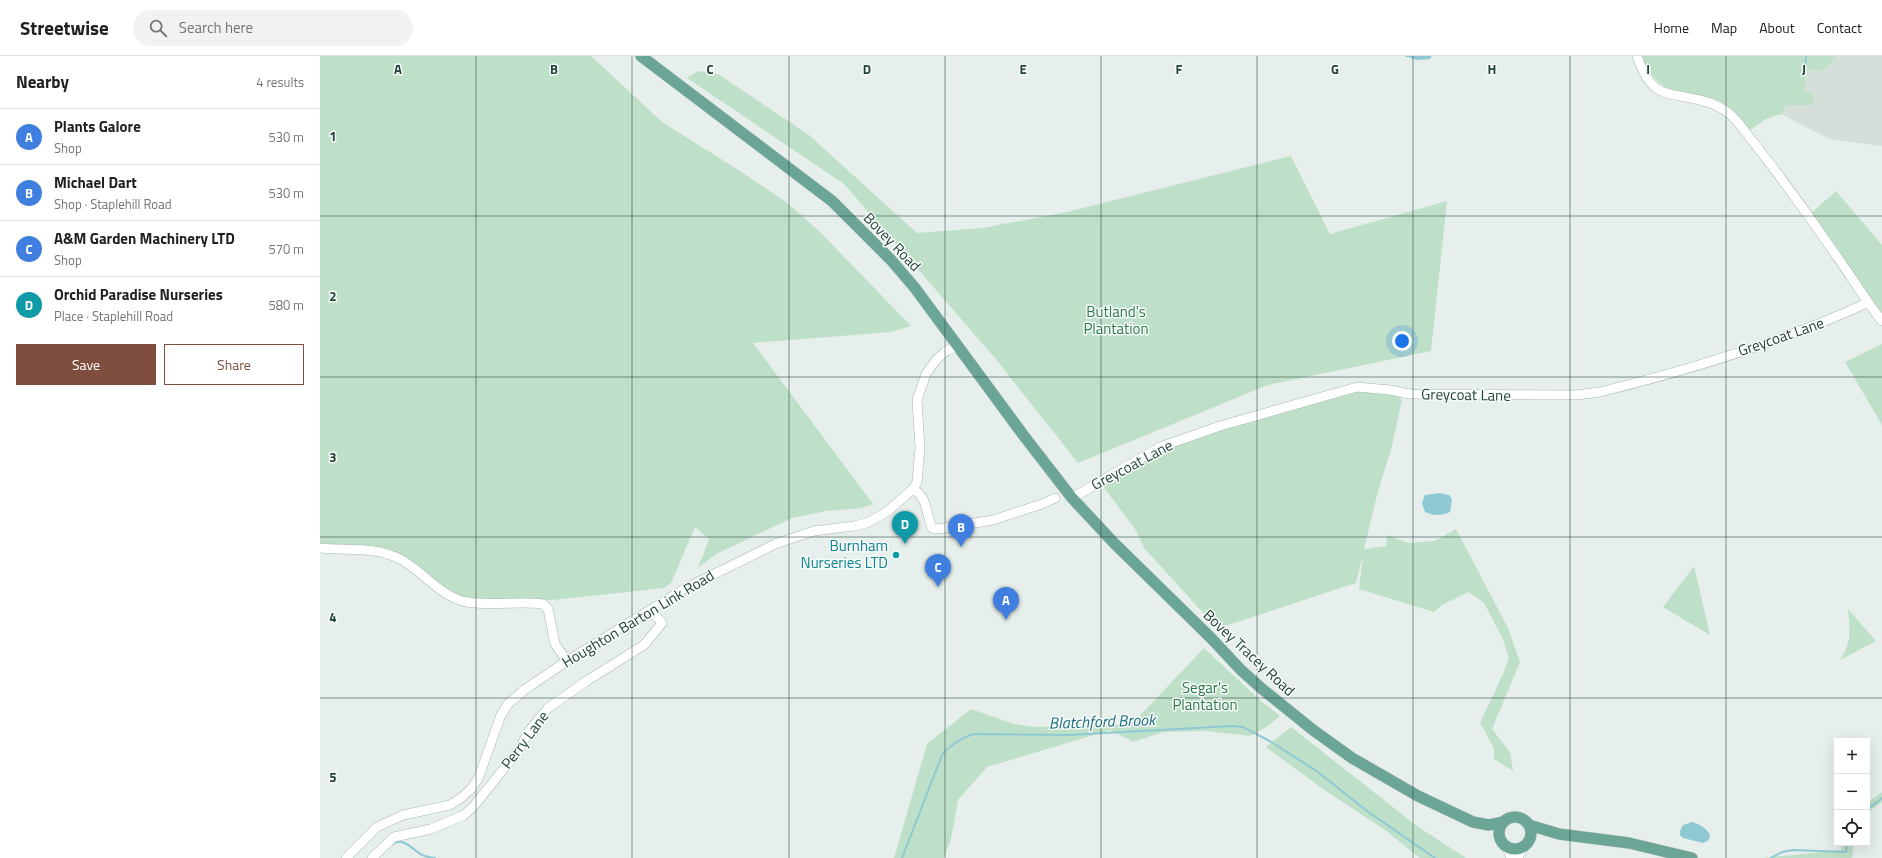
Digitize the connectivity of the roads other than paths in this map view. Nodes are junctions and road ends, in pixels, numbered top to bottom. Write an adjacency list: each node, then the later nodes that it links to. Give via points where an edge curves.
1 (641, 56): 5 (main road, Bovey Road, via 832,201 915,288)
2 (1637, 56): 3 (street, via 1656,88 1672,95 1715,104 1736,120 1789,189)
3 (1867, 303): 4 (street); 8 (street, Greycoat Lane, via 1753,348 1617,388 1588,394 1410,394 1357,387 1220,426 1160,447)
4 (1882, 321)
5 (958, 346): 6 (street, via 946,351 929,369 917,400 920,448); 8 (main road, Bovey Road)
6 (914, 489): 7 (street, via 920,492 924,499 932,528 938,529 992,520); 10 (street, Houghton Barton Link Road, via 876,519 854,526 814,531 775,544 684,589)
7 (1054, 498)
8 (1072, 498): 12 (main road, Bovey Tracey Road, via 1241,670 1290,713 1352,758 1418,796)
9 (320, 548): 11 (street, via 376,551 398,558 433,584 466,602 543,604 548,609 555,644)
10 (651, 610): 11 (street, Houghton Barton Link Road); 20 (street, Perry Lane, via 662,623 655,633 644,645 548,708 528,731 519,750 473,807 464,815 431,829 394,838)
11 (567, 661): 19 (street, Houghton Barton Link Road, via 508,704 501,715 483,766 471,789 450,805 403,815 377,827)
12 (1473, 822): 13 (main road, Bovey Tracey Road, via 1489,825); 16 (main road, Bovey Tracey Road)
13 (1503, 822): 14 (main road, via 1513,817); 16 (main road, via 1498,830)
14 (1529, 824): 15 (main road); 17 (main road, via 1532,833)
15 (1559, 834): 17 (main road); 22 (main road, via 1629,843)
16 (1499, 839): 18 (main road)
17 (1526, 844): 18 (main road); 21 (street)
18 (1509, 853)
19 (346, 858)
20 (372, 858)
21 (1518, 858)
22 (1692, 858)

